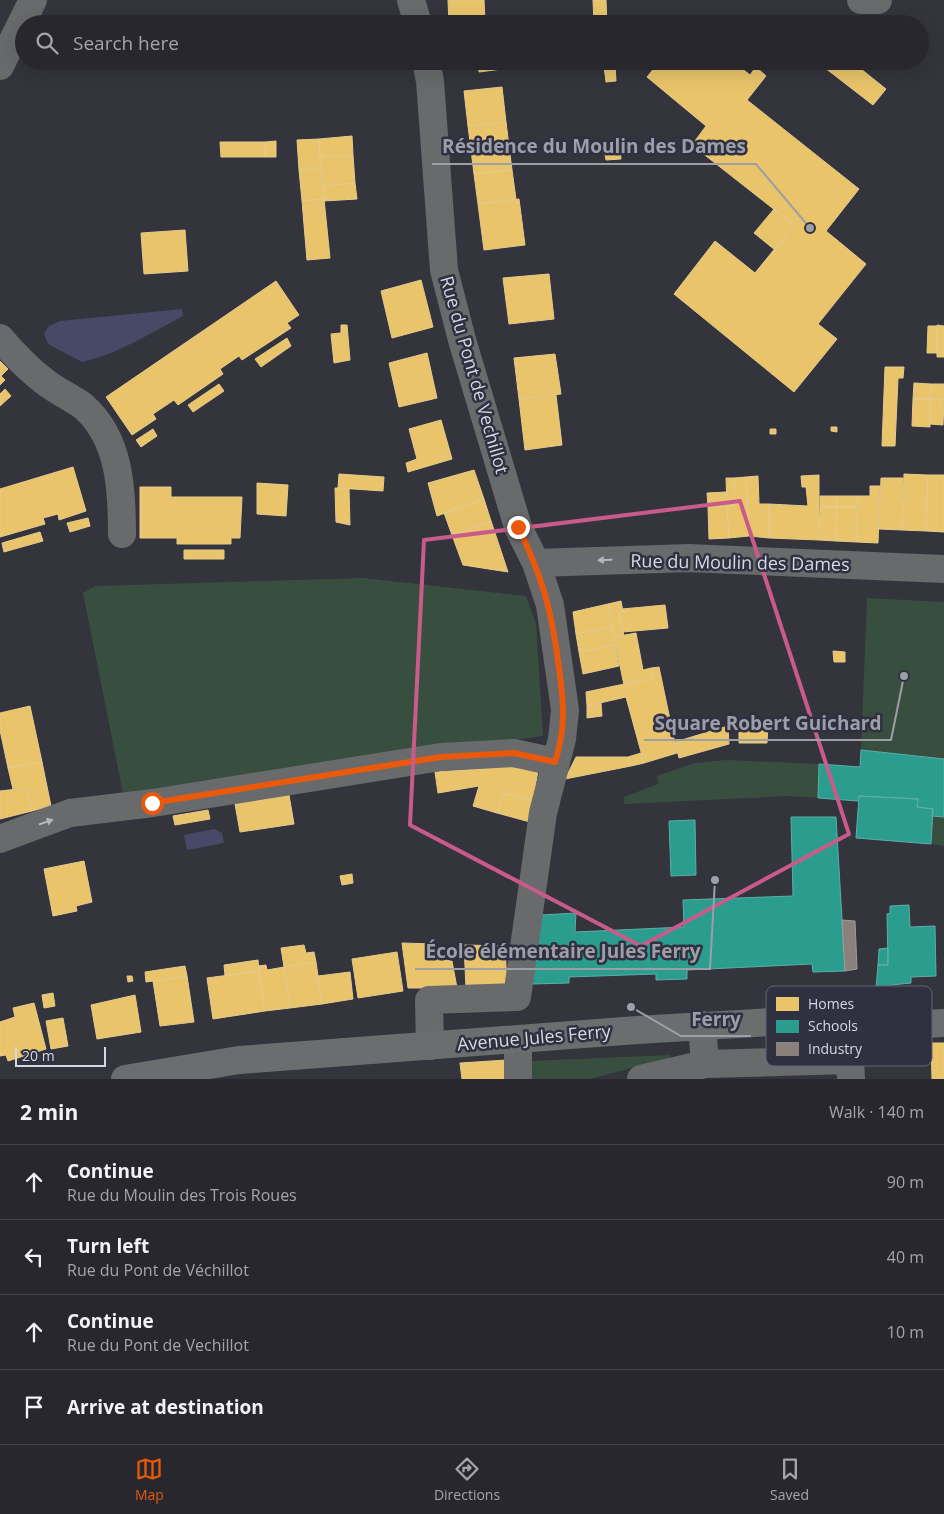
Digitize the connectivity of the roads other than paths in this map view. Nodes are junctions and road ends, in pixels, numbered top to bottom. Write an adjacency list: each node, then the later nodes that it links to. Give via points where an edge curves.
1 (33, 0): 5 (street)
2 (411, 0): 6 (street)
3 (861, 0): 4 (street)
4 (878, 0)
5 (26, 15)
6 (415, 15)
7 (15, 36): 8 (street)
8 (0, 66)
9 (428, 70): 12 (street, Rue du Pont de Vechillot, via 444,270 507,492 518,527)
10 (0, 338): 11 (street, via 43,381 83,407 100,429 118,462)
11 (122, 534)
12 (536, 563): 13 (street, Rue du Moulin des Dames, one-way to 12, via 689,558); 14 (street, Rue du Pont de Vechillot, via 554,620 565,710 562,739)
13 (944, 569)
14 (555, 762): 15 (street, one-way to 14, via 70,813 441,757 514,753); 19 (street, Rue du Pont de Vechillot, via 543,813 518,997 429,1000)
15 (0, 839)
16 (766, 1023): 17 (street, Avenue Jules Ferry)
17 (702, 1025): 18 (street, Avenue Jules Ferry); 21 (street)
18 (518, 1040): 19 (street, Avenue Jules Ferry); 24 (street)
19 (430, 1046): 23 (street, Avenue Jules Ferry, via 239,1060)
20 (766, 1062): 21 (street)
21 (705, 1064): 25 (street)
22 (850, 1066): 26 (street)
23 (125, 1079)
24 (518, 1079)
25 (641, 1079)
26 (851, 1079)

